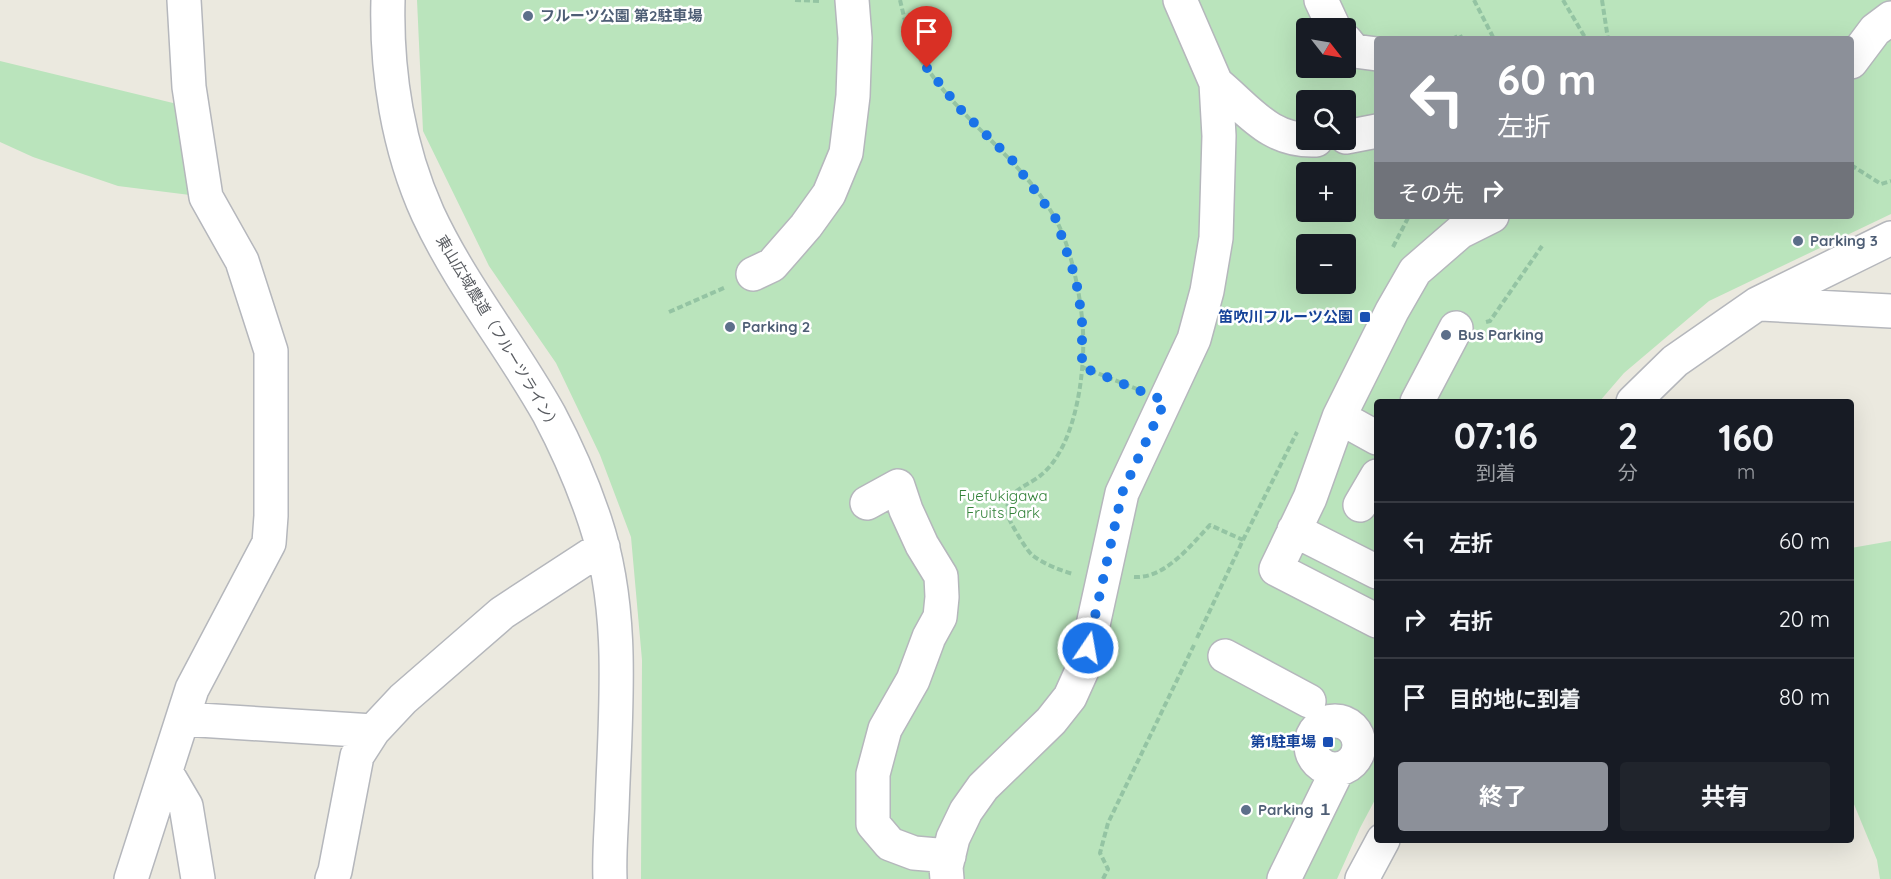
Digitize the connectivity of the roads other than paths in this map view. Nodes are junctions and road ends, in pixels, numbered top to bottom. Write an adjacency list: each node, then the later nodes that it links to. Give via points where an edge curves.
1 (184, 0): 34 (street, via 189,87 206,197 242,261 271,351 271,516 269,543 192,689)
2 (388, 0): 29 (street, 東山広域農道（フルーツライン）, via 395,106 409,162 428,213 461,278 549,415 582,484)
3 (852, 0): 17 (street, via 853,96 846,153 829,194 806,226 772,266)
4 (1180, 0): 11 (street)
5 (1321, 0): 6 (street)
6 (1329, 18)
7 (1891, 18): 10 (street, via 1875,30)
8 (1356, 51): 9 (street)
9 (1374, 54)
10 (1854, 58)
11 (1216, 83): 14 (street, via 1258,121 1278,134); 39 (street, via 1219,136 1214,249 1207,291 1194,339 1122,493 1084,666 1070,697 1052,721 983,787 966,811 953,838)
12 (1374, 132): 13 (street)
13 (1356, 135)
14 (1296, 137)
15 (1486, 219): 23 (street, via 1460,232 1415,271)
16 (1891, 238): 18 (street)
17 (753, 274)
18 (1757, 303): 19 (street); 22 (street, via 1675,361)
19 (1891, 311)
20 (1456, 328): 21 (street)
21 (1419, 399)
22 (1636, 399)
23 (1339, 417): 24 (street); 28 (street, via 1310,498)
24 (1374, 436)
25 (1374, 481): 27 (street)
26 (867, 503): 39 (street, via 898,486 922,545 941,576 942,597 940,617 913,680 885,729 873,774 873,824 890,844)
27 (1360, 505)
28 (1294, 530): 30 (street); 31 (street, via 1276,569)
29 (603, 547): 35 (street, via 502,613 403,699); 43 (street, 東山広域農道（フルーツライン）, via 613,602 616,650)
30 (1374, 570)
31 (1374, 619)
32 (1225, 656): 33 (street)
33 (1310, 701)
34 (183, 719): 35 (street); 37 (street)
35 (373, 731): 42 (street, via 357,756)
36 (1338, 769): 44 (street)
37 (166, 772): 40 (street); 41 (street, via 186,806)
38 (1381, 843): 45 (street)
39 (948, 868)
40 (131, 879)
41 (198, 879)
42 (332, 879)
43 (610, 879)
44 (1284, 879)
45 (1362, 879)

